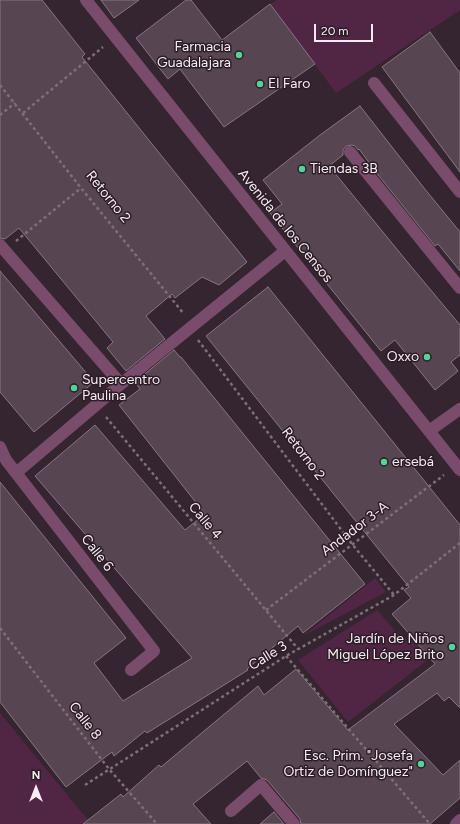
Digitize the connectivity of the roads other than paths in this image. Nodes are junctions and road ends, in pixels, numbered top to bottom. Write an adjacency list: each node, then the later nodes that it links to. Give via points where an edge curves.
1 (86, 0): 6 (street, Avenida de los Censos)
2 (374, 84): 4 (street)
3 (350, 152): 7 (street)
4 (460, 192)
5 (2, 248): 8 (street)
6 (286, 251): 8 (street); 10 (street, Avenida de los Censos)
7 (460, 288)
8 (121, 384): 13 (street)
9 (460, 409): 10 (street)
10 (429, 430): 12 (street, Avenida de los Censos)
11 (0, 447): 13 (street, Calle 6)
12 (458, 468)
13 (16, 473): 14 (street, Calle 6, via 154,651)
14 (130, 670)
15 (231, 810): 17 (street, via 261,785)
16 (460, 820): 18 (street)
17 (294, 824)
18 (456, 824)

